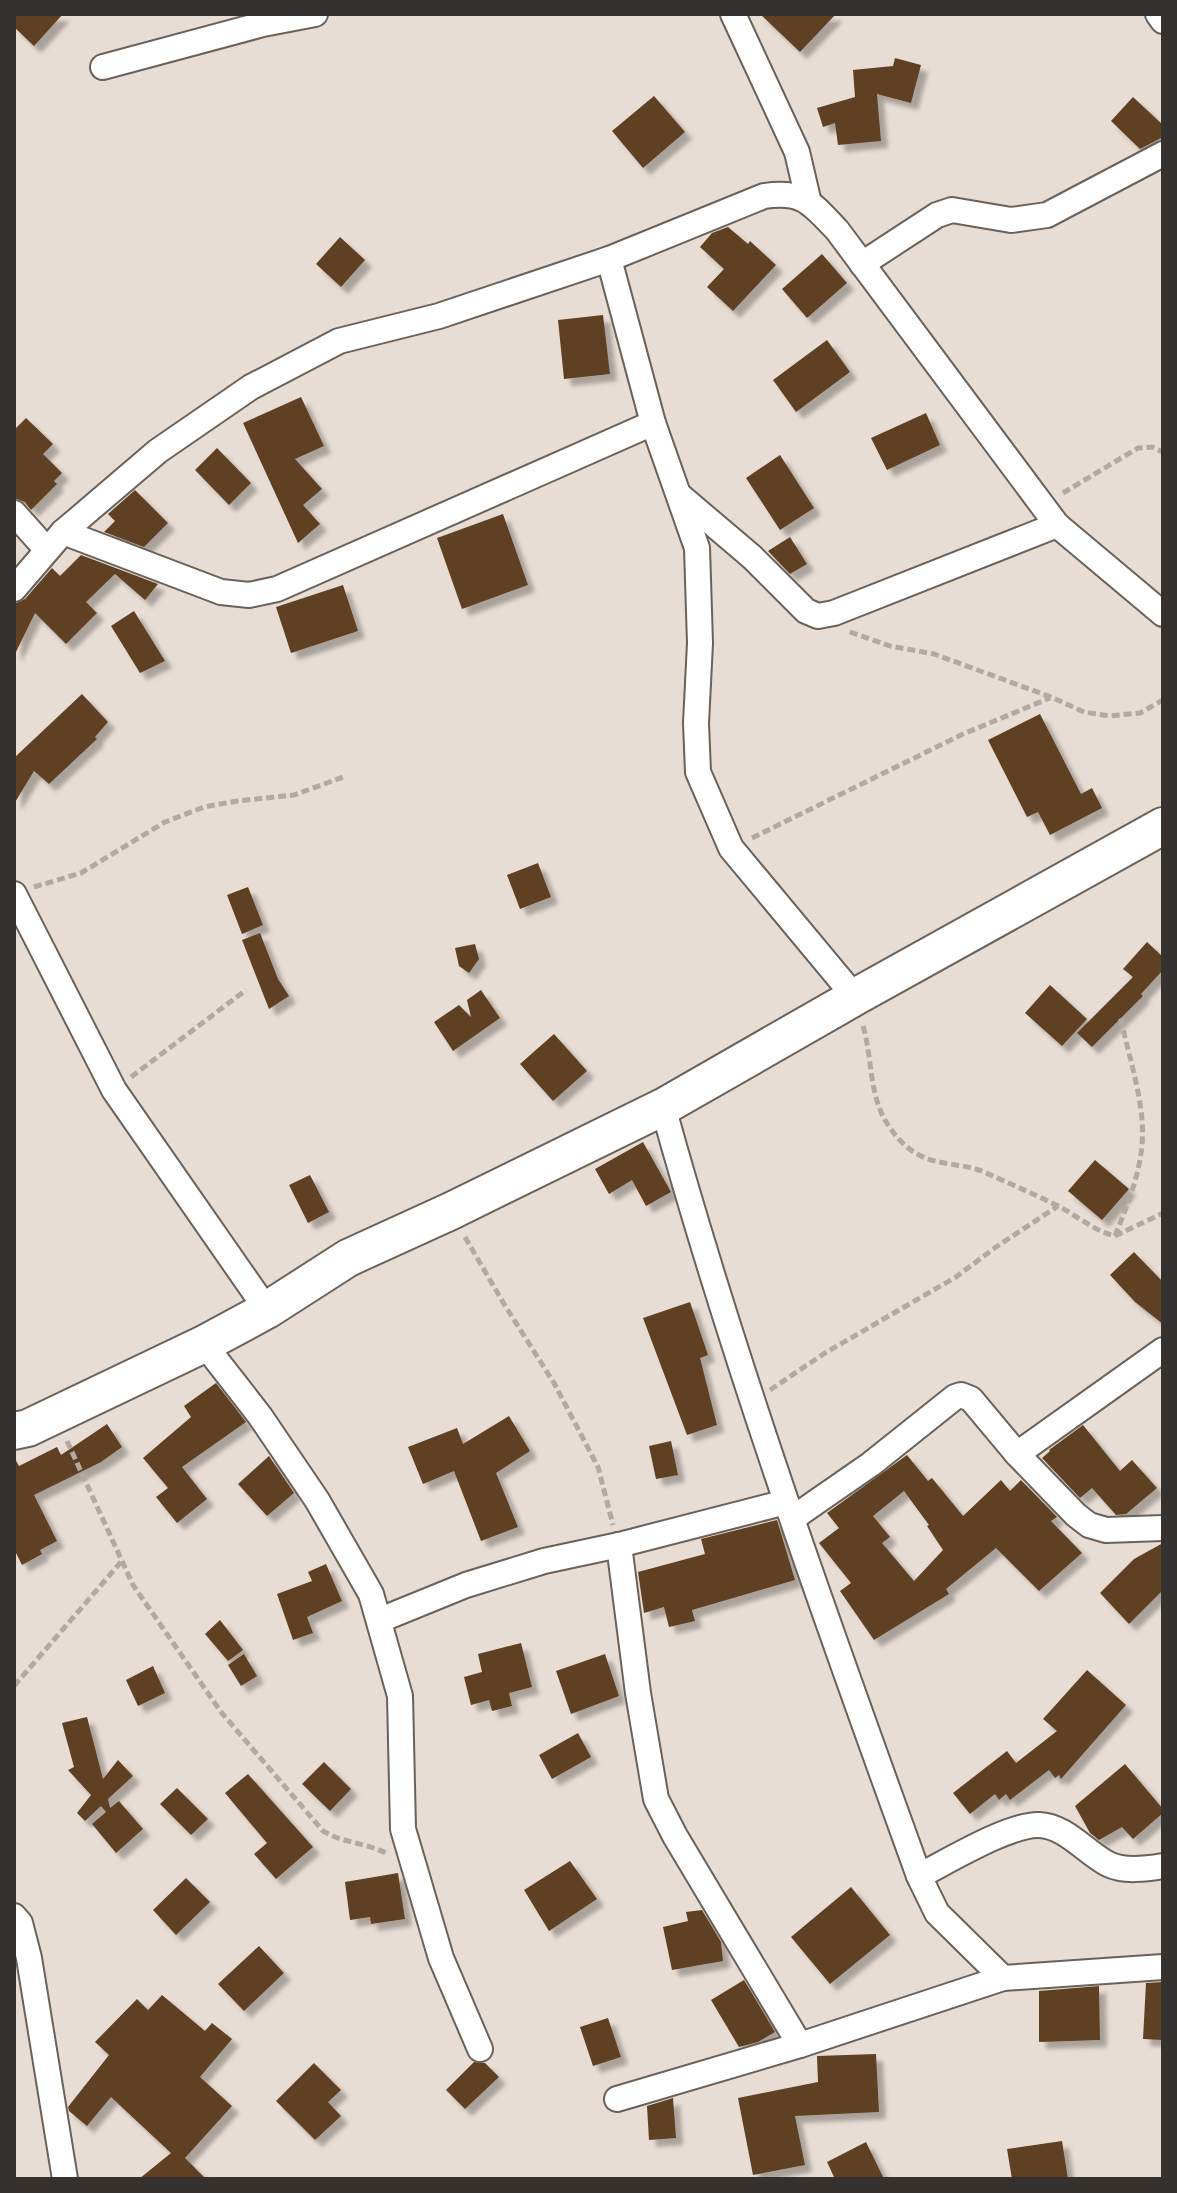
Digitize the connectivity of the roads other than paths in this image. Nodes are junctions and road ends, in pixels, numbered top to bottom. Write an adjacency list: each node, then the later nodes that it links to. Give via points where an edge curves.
1 (315, 14): 5 (street)
2 (733, 14): 7 (street, via 797,152)
3 (1158, 14): 4 (street)
4 (1163, 21)
5 (103, 67)
6 (1163, 154): 9 (street, via 1047,215 1011,220 945,212)
7 (808, 199): 8 (street, via 786,193 764,196); 9 (street)
8 (609, 259): 10 (street); 14 (street, via 439,316 339,341 251,387 158,451)
9 (862, 264): 13 (street)
10 (653, 423): 11 (street); 14 (street, via 277,589 249,595 221,592)
11 (678, 495): 13 (street, via 806,611 818,616); 19 (street, via 697,548 698,772 731,848)
12 (14, 513): 14 (street)
13 (1057, 525): 16 (street)
14 (55, 541): 15 (street)
15 (14, 589)
16 (1163, 614)
17 (1163, 826): 19 (street)
18 (21, 892): 21 (street, via 114,1090)
19 (855, 997): 20 (street)
20 (663, 1107): 21 (street, via 348,1258); 26 (street, via 698,1233)
21 (267, 1310): 22 (street)
22 (204, 1344): 24 (street); 29 (street, via 317,1500 371,1594)
23 (1160, 1360): 25 (street)
24 (27, 1430)
25 (1017, 1454): 26 (street, via 971,1399 961,1395 871,1464); 27 (street, via 1089,1525 1106,1530)
26 (789, 1510): 28 (street); 31 (street)
27 (1163, 1528)
28 (619, 1545): 29 (street, via 466,1585); 35 (street, via 656,1799)
29 (380, 1620): 36 (street, via 400,1696 403,1829 441,1958)
30 (1163, 1866): 31 (street, via 1140,1870 1111,1865 1056,1828 1036,1825 1011,1831)
31 (919, 1876): 34 (street, via 937,1913)
32 (14, 1916): 38 (street, via 29,1958)
33 (1163, 1967): 34 (street)
34 (1003, 1978): 35 (street)
35 (800, 2045): 37 (street)
36 (480, 2049)
37 (617, 2099)
38 (65, 2179)

